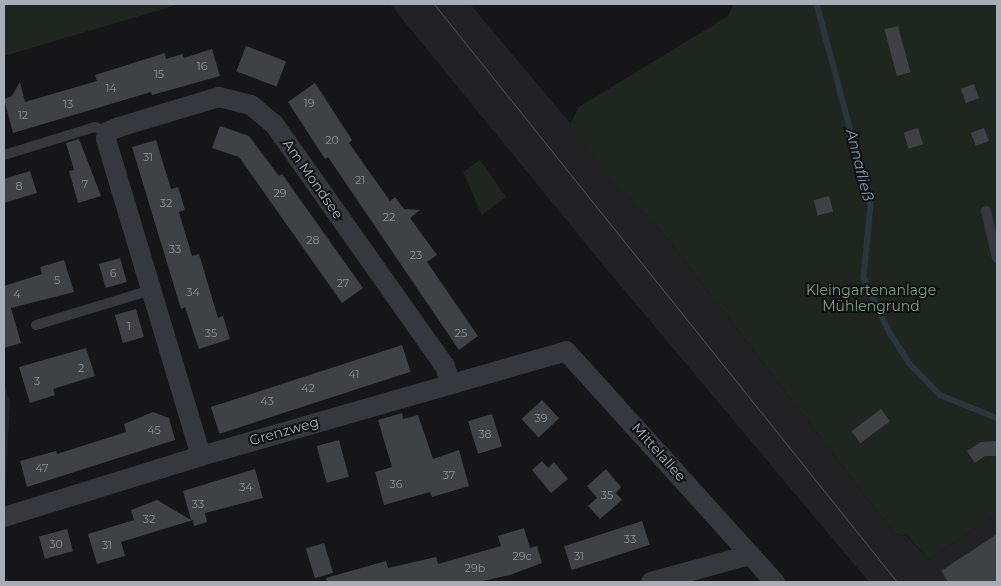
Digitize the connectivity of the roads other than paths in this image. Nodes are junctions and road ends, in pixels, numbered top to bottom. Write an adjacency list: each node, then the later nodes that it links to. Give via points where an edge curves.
1 (107, 132): 2 (lane, Am Mondsee, via 95,127); 5 (street, via 106,139); 8 (street, Am Mondsee, via 219,97 234,99 262,112 274,124 445,366)
2 (4, 155)
3 (986, 211): 4 (lane)
4 (997, 258)
5 (151, 290): 6 (lane); 9 (street)
6 (36, 325)
7 (566, 351): 8 (street, Grenzweg); 11 (street, Mittelallee)
8 (450, 383): 9 (street, Grenzweg)
9 (201, 456): 10 (street, Grenzweg)
10 (4, 517)
11 (750, 555): 12 (street); 13 (street, Mittelallee)
12 (651, 582)
13 (775, 582)

